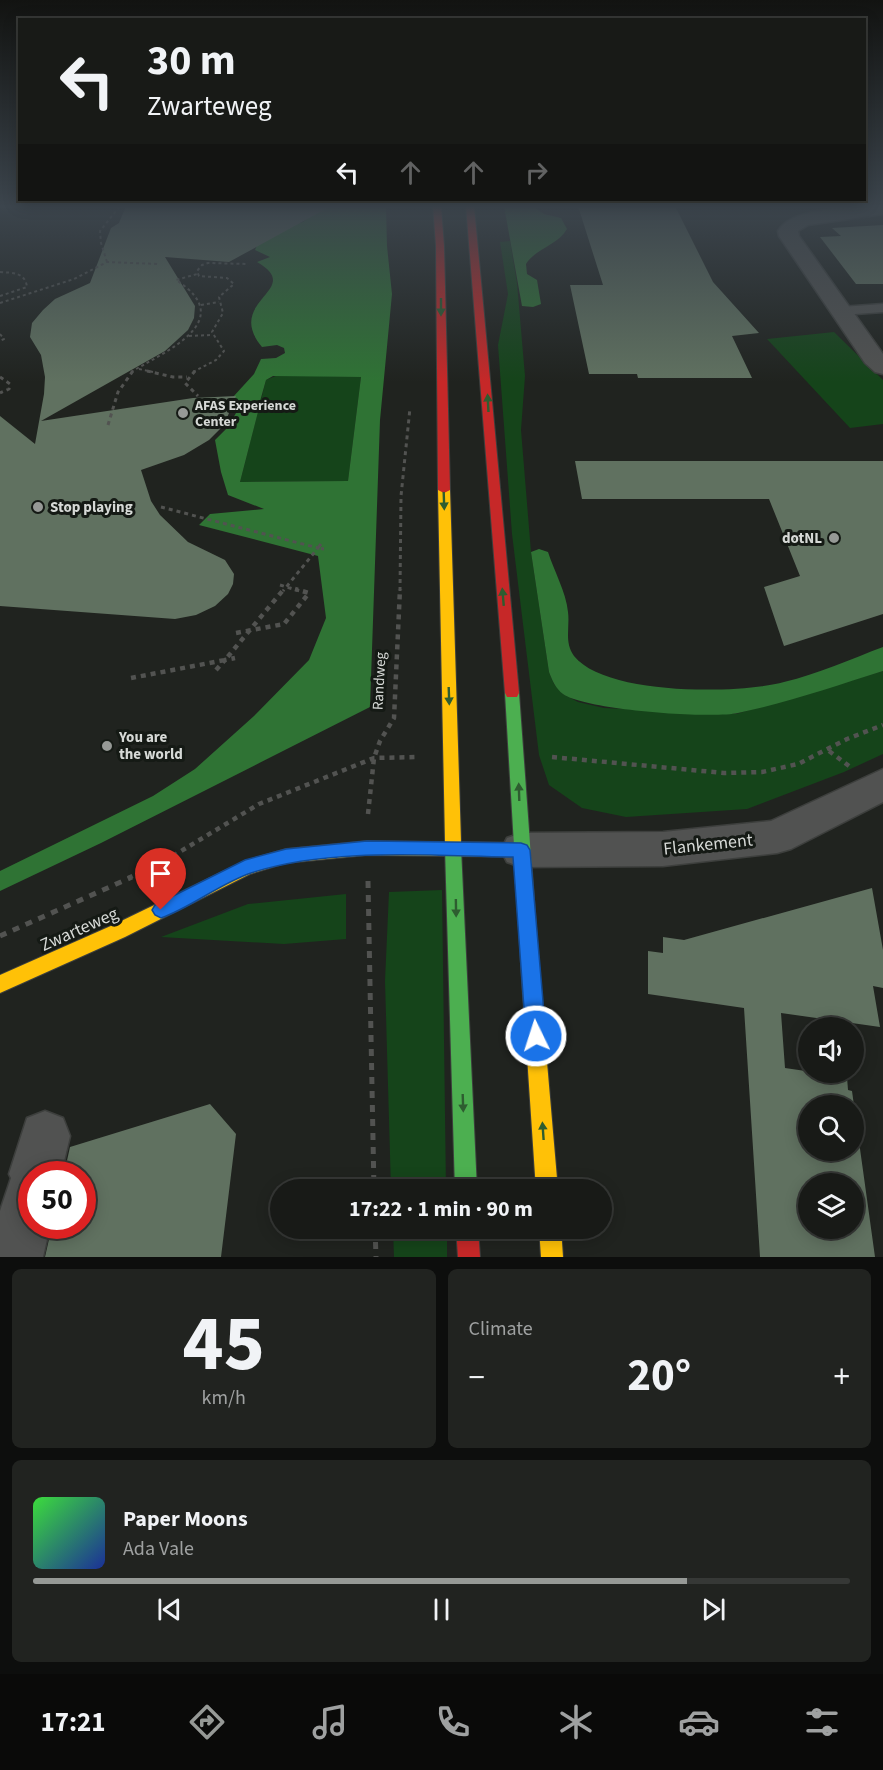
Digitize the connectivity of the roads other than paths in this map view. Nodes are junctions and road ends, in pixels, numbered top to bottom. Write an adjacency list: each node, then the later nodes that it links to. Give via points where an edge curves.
1 (440, 265): 8 (main road, one-way to 8)
2 (475, 265): 9 (main road, one-way to 2, via 518,756)
3 (809, 265): 5 (street)
4 (883, 308): 5 (lane)
5 (841, 311): 6 (street)
6 (883, 367)
7 (883, 784): 9 (street, Flankement, via 777,837 663,849)
8 (455, 849): 9 (main road, Zwarteweg); 10 (main road, Zwarteweg, via 367,848 286,856 245,868 119,931); 11 (main road, one-way to 11)
9 (521, 850): 12 (main road, one-way to 9)
10 (0, 984)
11 (466, 1179)
12 (546, 1179)
13 (20, 1239): 16 (street)
14 (468, 1239): 17 (main road)
15 (551, 1239): 18 (main road)
16 (15, 1257)
17 (469, 1257)
18 (552, 1257)

